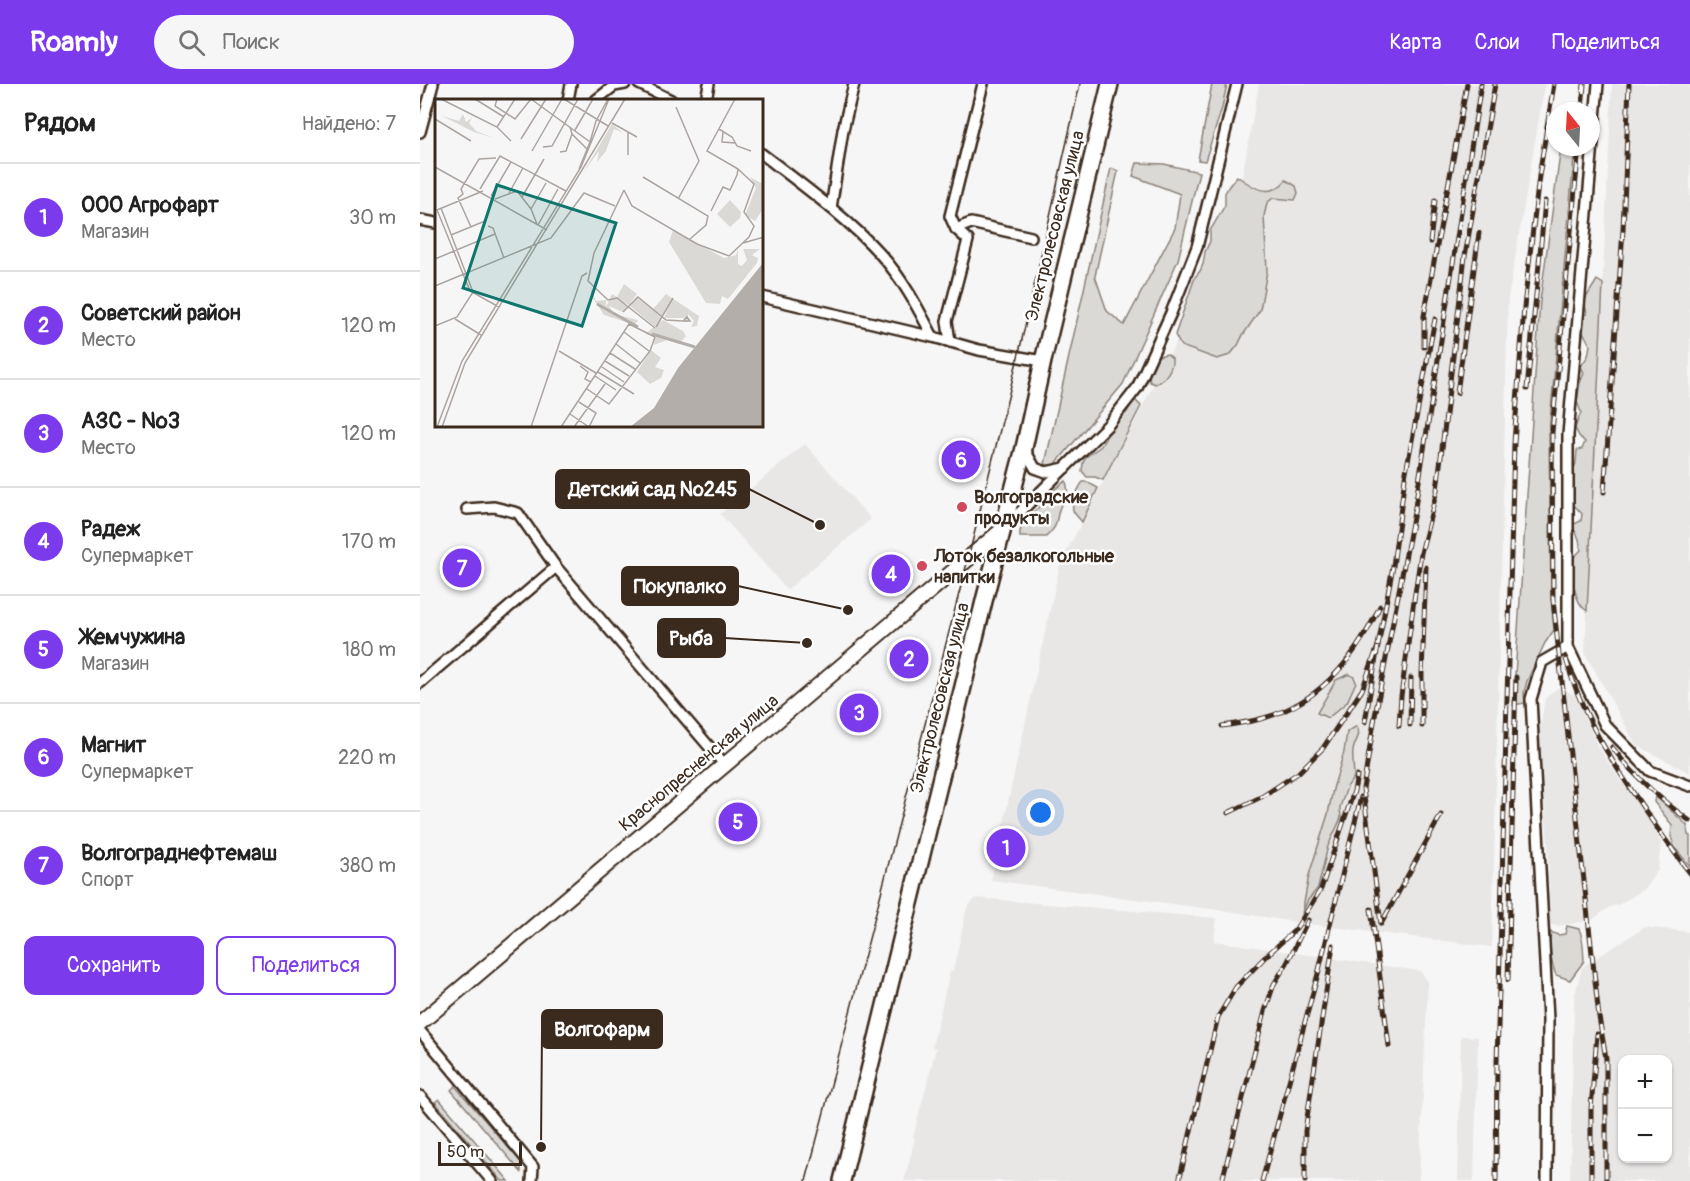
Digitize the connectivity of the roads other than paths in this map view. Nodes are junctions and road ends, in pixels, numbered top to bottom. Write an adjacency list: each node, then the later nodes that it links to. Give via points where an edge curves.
1 (433, 84): 15 (street)
2 (571, 84): 11 (street)
3 (625, 84): 12 (street, via 615,86)
4 (639, 84): 13 (street)
5 (709, 84): 14 (street)
6 (854, 84): 17 (street)
7 (983, 84): 20 (street, via 950,216)
8 (1110, 84): 25 (main road, Электролесовская улица)
9 (1237, 84): 27 (street, via 1197,247 1171,313 1137,388 1108,425)
10 (1598, 84): 31 (street, via 1568,435)
11 (568, 99)
12 (597, 99)
13 (669, 99)
14 (706, 99)
15 (420, 132)
16 (764, 156): 17 (street)
17 (831, 208): 23 (street, via 882,255 915,300)
18 (420, 219): 19 (street)
19 (435, 223)
20 (956, 229): 21 (street, via 971,223); 24 (street, via 968,240 947,321)
21 (1031, 237)
22 (764, 297): 23 (street)
23 (933, 337): 24 (street)
24 (950, 342): 25 (street)
25 (1043, 361): 26 (main road, Электролесовская улица)
26 (1024, 448): 27 (street, via 1035,468 1046,472); 29 (main road, Электролесовская улица)
27 (1065, 468): 29 (street)
28 (467, 509): 30 (street, via 494,507 518,513)
29 (1002, 530): 33 (street, Краснопресненская улица); 40 (main road, Электролесовская улица)
30 (556, 567): 32 (street); 33 (street)
31 (1568, 647): 34 (street, via 1605,725 1650,771); 41 (street, via 1542,662 1531,699 1548,1018)
32 (420, 682)
33 (724, 764): 35 (street, Краснопресненская улица)
34 (1690, 786)
35 (420, 1023)
36 (420, 1031): 39 (street, via 533,1167)
37 (420, 1096): 38 (street)
38 (492, 1181)
39 (532, 1181)
40 (842, 1181)
41 (1547, 1181)

